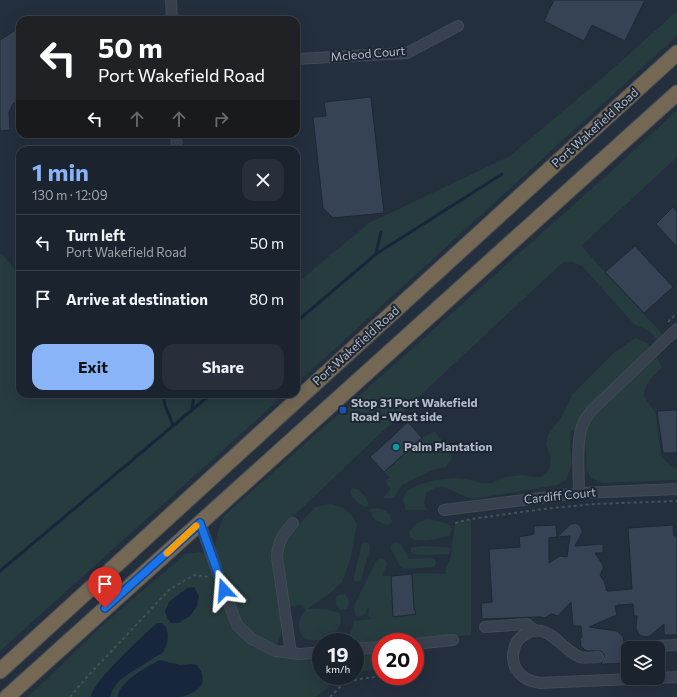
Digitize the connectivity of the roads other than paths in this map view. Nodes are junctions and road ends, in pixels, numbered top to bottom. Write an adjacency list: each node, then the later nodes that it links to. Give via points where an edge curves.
1 (171, 0): 2 (street)
2 (172, 16)
3 (458, 26): 5 (street, Mcleod Court, via 407,53)
4 (677, 54): 9 (highway, Port Wakefield Road)
5 (300, 59)
6 (677, 93): 13 (highway)
7 (677, 329): 11 (street, via 592,410 582,424 578,452)
8 (300, 398): 24 (highway, Port Wakefield Road)
9 (300, 398)
10 (677, 489): 11 (street, Cardiff Court)
11 (579, 493): 12 (street, Cardiff Court)
12 (444, 510)
13 (200, 523): 21 (street, via 237,625 252,639 275,651); 28 (highway)
14 (293, 523): 21 (street, via 280,541 277,557)
15 (485, 627): 16 (street, via 527,624)
16 (534, 630): 23 (street, via 546,632 581,657); 27 (street, via 521,637 514,650 515,668 522,676 540,684)
17 (452, 640): 18 (street)
18 (424, 643)
19 (677, 645): 20 (street)
20 (665, 646)
21 (290, 653): 22 (street)
22 (312, 653)
23 (598, 657)
24 (0, 671)
25 (677, 677): 26 (street)
26 (665, 678)
27 (621, 680)
28 (9, 695)

